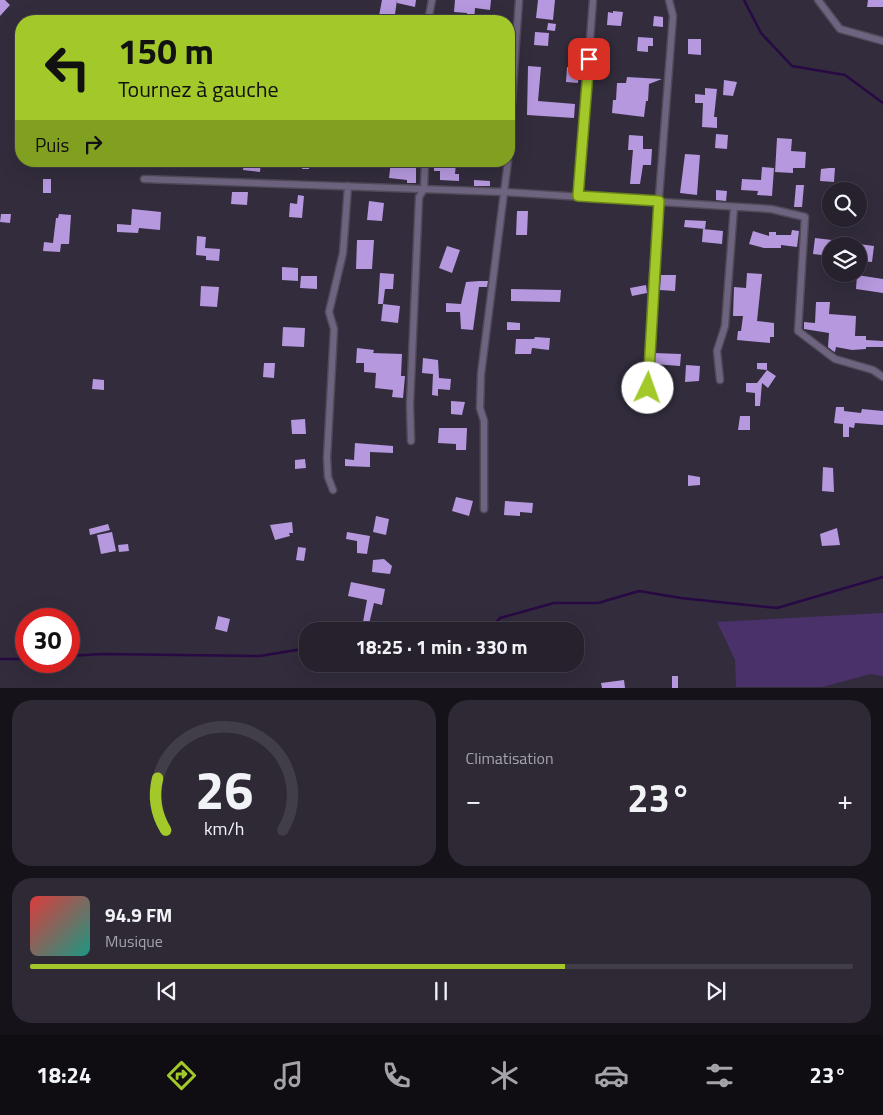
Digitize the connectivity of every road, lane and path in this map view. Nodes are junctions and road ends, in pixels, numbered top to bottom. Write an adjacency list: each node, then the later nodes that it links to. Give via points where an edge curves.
1 (432, 0): 6 (street)
2 (520, 0): 8 (street)
3 (594, 0): 15 (street)
4 (669, 0): 16 (street, via 673,16)
5 (818, 0): 7 (street, via 840,29)
6 (429, 15)
7 (883, 42)
8 (515, 65)
9 (425, 167): 13 (street)
10 (507, 167): 14 (street)
11 (144, 179): 12 (street)
12 (348, 186): 13 (street); 22 (street, via 343,253 329,312 334,329 326,458)
13 (424, 189): 14 (street); 21 (street, via 419,197)
14 (505, 192): 15 (street); 23 (street, via 481,374)
15 (578, 196): 16 (street)
16 (659, 201): 17 (street); 20 (street)
17 (734, 207): 18 (street, via 771,208 805,216 798,331 835,360 873,370); 19 (street, via 725,326 717,351)
18 (883, 377)
19 (720, 380)
20 (648, 388)
21 (411, 441)
22 (333, 490)
23 (484, 509)

